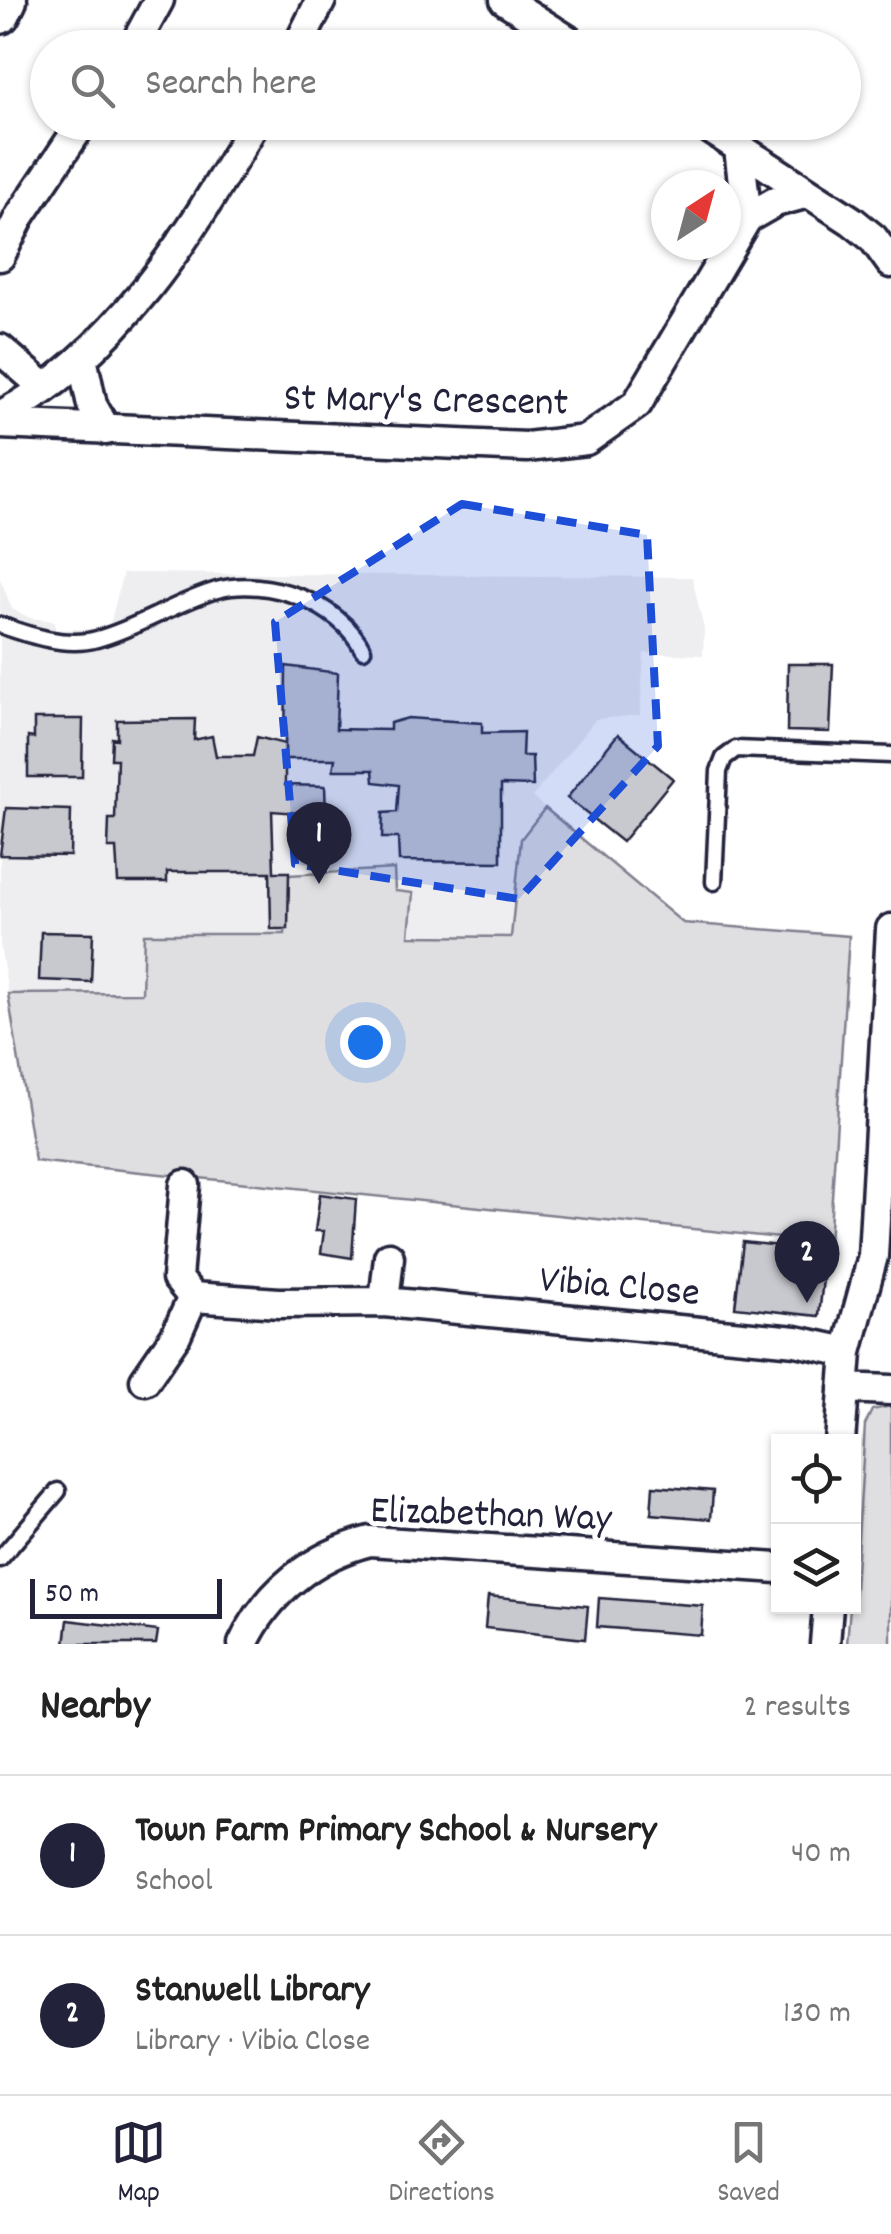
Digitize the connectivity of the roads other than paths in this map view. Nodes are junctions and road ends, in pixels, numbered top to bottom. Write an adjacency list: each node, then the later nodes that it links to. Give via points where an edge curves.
1 (7, 0): 5 (main road)
2 (159, 0): 6 (street)
3 (505, 0): 8 (street)
4 (311, 4): 7 (street)
5 (0, 14)
6 (143, 30)
7 (303, 30)
8 (552, 30)
9 (70, 140): 15 (street)
10 (243, 140): 18 (street, via 168,258)
11 (728, 140): 12 (street)
12 (740, 148): 13 (street); 14 (street)
13 (808, 192): 14 (street); 16 (street, via 873,238)
14 (747, 218): 22 (street, St Mary's Crescent, via 637,404 586,440 527,447)
15 (0, 256)
16 (891, 261)
17 (0, 349): 19 (street)
18 (82, 358): 19 (street); 22 (street, via 92,405)
19 (45, 388): 20 (street)
20 (0, 416)
21 (0, 424): 22 (street, St Mary's Crescent)
22 (106, 430)
23 (0, 624): 24 (lane, via 33,637 95,640 218,590 268,590 328,610)
24 (362, 650)
25 (891, 755): 26 (lane, via 736,749 719,771)
26 (714, 882)
27 (891, 929): 32 (street, via 873,1256)
28 (185, 1185): 30 (street, via 177,1278)
29 (389, 1257): 31 (street)
30 (193, 1297): 31 (street, Vibia Close); 33 (street)
31 (384, 1302): 32 (street, Vibia Close, via 796,1341)
32 (847, 1352): 34 (street)
33 (146, 1380)
34 (844, 1388): 35 (street); 36 (street)
35 (891, 1390)
36 (841, 1434)
37 (58, 1491): 38 (lane)
38 (0, 1559)
39 (771, 1568): 41 (street, Elizabethan Way, via 370,1541 324,1558 293,1579 264,1608)
40 (827, 1614): 42 (street)
41 (243, 1644)
42 (825, 1644)

